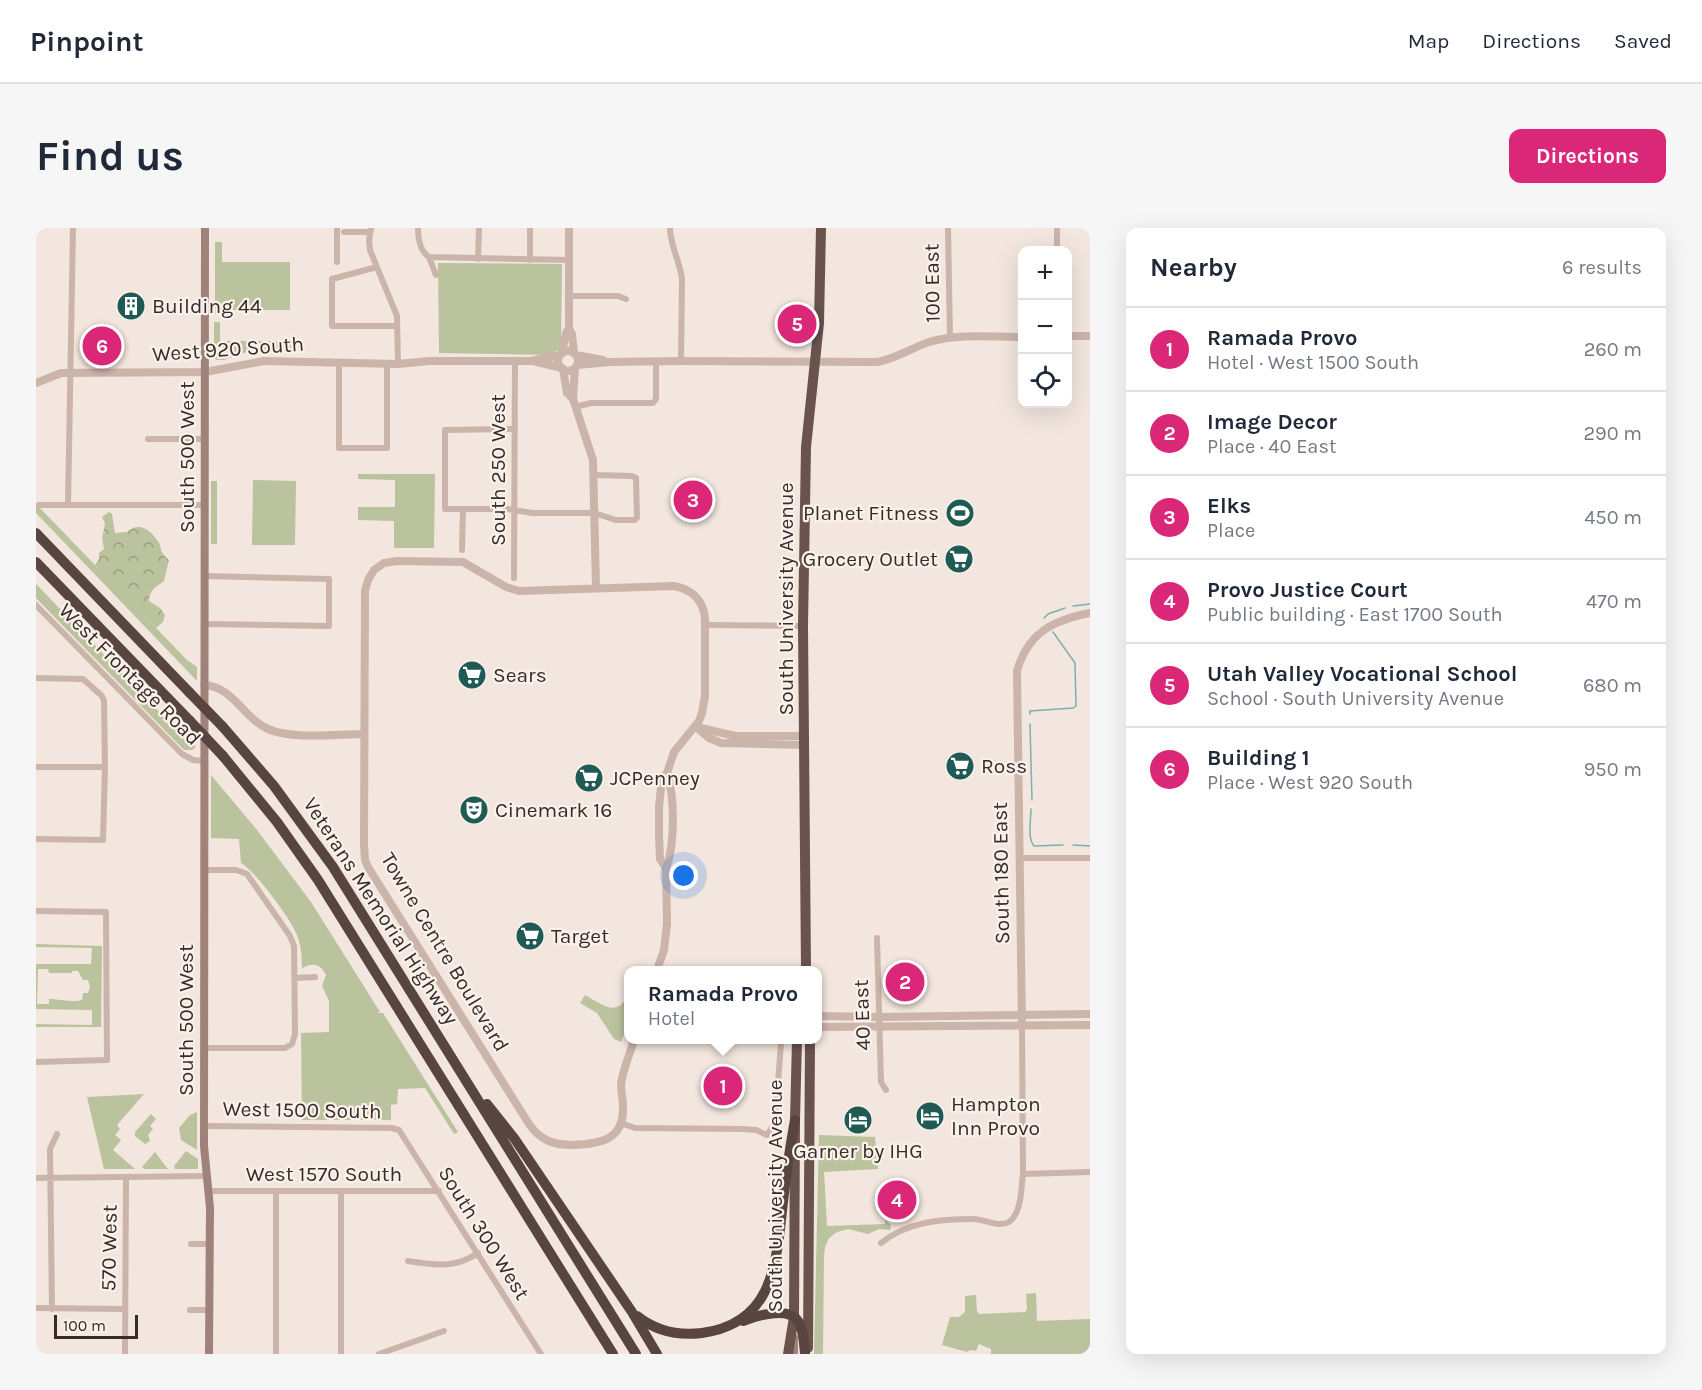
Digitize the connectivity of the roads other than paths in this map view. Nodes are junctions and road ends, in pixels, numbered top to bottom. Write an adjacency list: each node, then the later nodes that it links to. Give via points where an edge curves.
1 (72, 228): 43 (street)
2 (205, 228): 44 (main road, South 500 West)
3 (337, 228): 19 (street)
4 (418, 228): 15 (street, via 419,242)
5 (479, 228): 16 (street)
6 (530, 228): 17 (street)
7 (569, 228): 18 (street)
8 (670, 228): 35 (street, via 682,279)
9 (821, 228): 36 (highway, South University Avenue)
10 (948, 228): 29 (street, 100 East)
11 (1057, 228): 14 (street)
12 (371, 230): 13 (street); 20 (street, via 370,250)
13 (344, 232)
14 (1057, 246)
15 (429, 257): 16 (street); 21 (street)
16 (478, 259): 17 (street)
17 (530, 260): 18 (street)
18 (569, 260): 22 (street)
19 (337, 262)
20 (377, 267): 24 (street, via 397,316); 24 (street, via 332,279 332,326)
21 (436, 275)
22 (569, 296): 23 (street); 25 (street)
23 (626, 299)
24 (397, 326): 40 (street)
25 (569, 327): 30 (street); 31 (street)
26 (1072, 336): 27 (street)
27 (1090, 336)
28 (1018, 337): 29 (street)
29 (950, 338): 36 (street, via 929,342 890,360)
30 (561, 354): 31 (street); 33 (street, West 920 South); 42 (street)
31 (575, 354): 37 (street); 41 (street)
32 (515, 361): 33 (street, West 920 South); 40 (street, West 920 South); 47 (street, South 250 West)
33 (531, 361): 42 (street, West 920 South)
34 (656, 361): 35 (street); 37 (street); 46 (street, via 653,403)
35 (681, 361): 36 (street)
36 (815, 361): 67 (highway, South University Avenue, via 806,436)
37 (610, 362): 41 (street)
38 (339, 363): 39 (street, West 920 South); 39 (street, via 339,448 387,448); 44 (street, West 920 South, via 264,361)
39 (387, 364): 40 (street, West 920 South)
40 (398, 364)
41 (576, 367): 42 (street); 46 (street)
42 (563, 369): 46 (street, via 567,393)
43 (70, 372): 44 (street, West 920 South); 45 (street, West 920 South); 52 (street)
44 (205, 372): 49 (main road, South 500 West)
45 (36, 383)
46 (574, 403): 50 (street, via 593,460)
47 (515, 429): 54 (street, via 446,430 445,509); 55 (street, South 250 West)
48 (148, 439): 49 (street)
49 (204, 439): 53 (main road, South 500 West)
50 (594, 475): 56 (street); 56 (street, via 635,477 637,518 616,520)
51 (39, 505): 52 (street)
52 (68, 505): 53 (street)
53 (204, 505): 60 (main road, South 500 West)
54 (463, 509): 55 (street); 58 (street)
55 (516, 510): 56 (street); 61 (street, South 250 West)
56 (594, 513): 62 (street)
57 (36, 533): 102 (highway, Veterans Memorial Highway, bridge, via 274,786 316,842)
58 (462, 550)
59 (36, 562): 141 (highway, Veterans Memorial Highway, bridge, via 190,721 271,814 318,880)
60 (204, 576): 65 (main road, South 500 West); 65 (street, via 329,579 329,626)
61 (514, 578)
62 (596, 587): 66 (street, Towne Centre Boulevard, via 684,588 701,604); 73 (street, Towne Centre Boulevard, via 513,590 459,561 397,561 380,565 371,573 366,587)
63 (36, 605): 68 (street, West Frontage Road)
64 (1090, 613): 80 (street, South 180 East, via 1064,618 1043,631 1020,662 1016,680)
65 (204, 624): 70 (main road, South 500 West)
66 (705, 625): 67 (street); 72 (street, Towne Centre Boulevard, via 705,700)
67 (803, 626): 74 (highway, South University Avenue)
68 (105, 676): 71 (street); 75 (street, West Frontage Road, via 186,757)
69 (36, 678): 71 (street, via 83,678)
70 (204, 685): 73 (street, via 224,690 262,726 279,733); 75 (main road, South 500 West)
71 (94, 688): 77 (street, via 105,701)
72 (695, 726): 74 (street, via 735,736); 74 (street, via 721,743); 78 (street, Towne Centre Boulevard, via 674,752)
73 (364, 734): 107 (street, Towne Centre Boulevard, via 365,860 529,1124 541,1138 565,1145 602,1142)
74 (805, 740): 87 (highway, South University Avenue)
75 (204, 761): 83 (main road, South 500 West)
76 (36, 766): 77 (street)
77 (105, 767): 79 (street, via 103,840)
78 (667, 773): 82 (street, via 672,833); 82 (street, Towne Centre Boulevard, via 662,778 658,813 660,859)
79 (36, 839)
80 (1019, 858): 81 (street); 92 (street, South 180 East)
81 (1090, 858)
82 (666, 868): 86 (street, Towne Centre Boulevard, via 666,937)
83 (204, 870): 89 (street, via 240,871 249,877 290,936 295,951); 103 (main road, South 500 West)
84 (36, 911): 104 (street, via 106,912 107,1060)
85 (877, 938): 93 (street, 40 East)
86 (658, 966)
87 (806, 966)
88 (315, 977): 89 (street)
89 (295, 978): 103 (street, via 292,1044 282,1048)
90 (1090, 1014): 92 (street)
91 (822, 1016): 93 (street)
92 (1022, 1016): 93 (street); 95 (street, South 180 East)
93 (880, 1017): 97 (street, 40 East)
94 (1090, 1025): 95 (street)
95 (1022, 1026): 97 (street); 112 (street, South 180 East)
96 (822, 1027): 97 (street)
97 (880, 1028): 105 (street, 40 East, via 881,1082)
98 (633, 1044): 107 (street, via 621,1085)
99 (781, 1044): 107 (street, South University Avenue, via 775,1122 767,1135 743,1128 635,1128)
100 (797, 1044): 106 (highway, South University Avenue)
101 (810, 1044): 146 (highway, South University Avenue)
102 (444, 1046): 131 (highway, via 514,1138); 142 (highway, Veterans Memorial Highway)
103 (204, 1048): 108 (main road, South 500 West)
104 (36, 1062)
105 (886, 1090)
106 (795, 1120): 132 (highway, South University Avenue); 133 (highway, via 770,1282 753,1308)
107 (621, 1123)
108 (204, 1126): 109 (street, West 1500 South); 113 (main road, South 500 West)
109 (399, 1130): 120 (street, South 300 West)
110 (57, 1134): 115 (street, via 50,1149)
111 (1090, 1172): 112 (street)
112 (1023, 1174): 123 (street, South 180 East, via 1018,1206 1006,1223 973,1219 928,1222 892,1234)
113 (206, 1176): 116 (street); 117 (main road, South 500 West)
114 (36, 1178): 115 (street)
115 (51, 1178): 116 (street); 127 (street)
116 (126, 1178): 128 (street, 570 West)
117 (208, 1191): 118 (street, West 1570 South); 122 (main road, South 500 West)
118 (276, 1191): 119 (street, West 1570 South); 137 (street)
119 (341, 1191): 120 (street, West 1570 South); 138 (street)
120 (439, 1191): 124 (street, South 300 West)
121 (191, 1244): 122 (street)
122 (210, 1244): 130 (main road, South 500 West)
123 (881, 1244)
124 (478, 1253): 125 (street, via 457,1264); 140 (street, South 300 West)
125 (408, 1261)
126 (36, 1308): 127 (street)
127 (52, 1309): 128 (street)
128 (124, 1309): 135 (street, 570 West)
129 (190, 1310): 130 (street)
130 (209, 1310): 136 (main road, South 500 West)
131 (632, 1312): 133 (highway, via 644,1322 674,1334 689,1335); 143 (highway)
132 (794, 1317): 133 (highway, via 769,1313); 144 (highway); 145 (main road, South University Avenue); 146 (highway)
133 (735, 1324)
134 (444, 1331): 139 (street)
135 (125, 1354)
136 (209, 1354)
137 (276, 1354)
138 (341, 1354)
139 (379, 1354)
140 (540, 1354)
141 (613, 1354)
142 (636, 1354)
143 (657, 1354)
144 (788, 1354)
145 (794, 1354)
146 (807, 1354)

